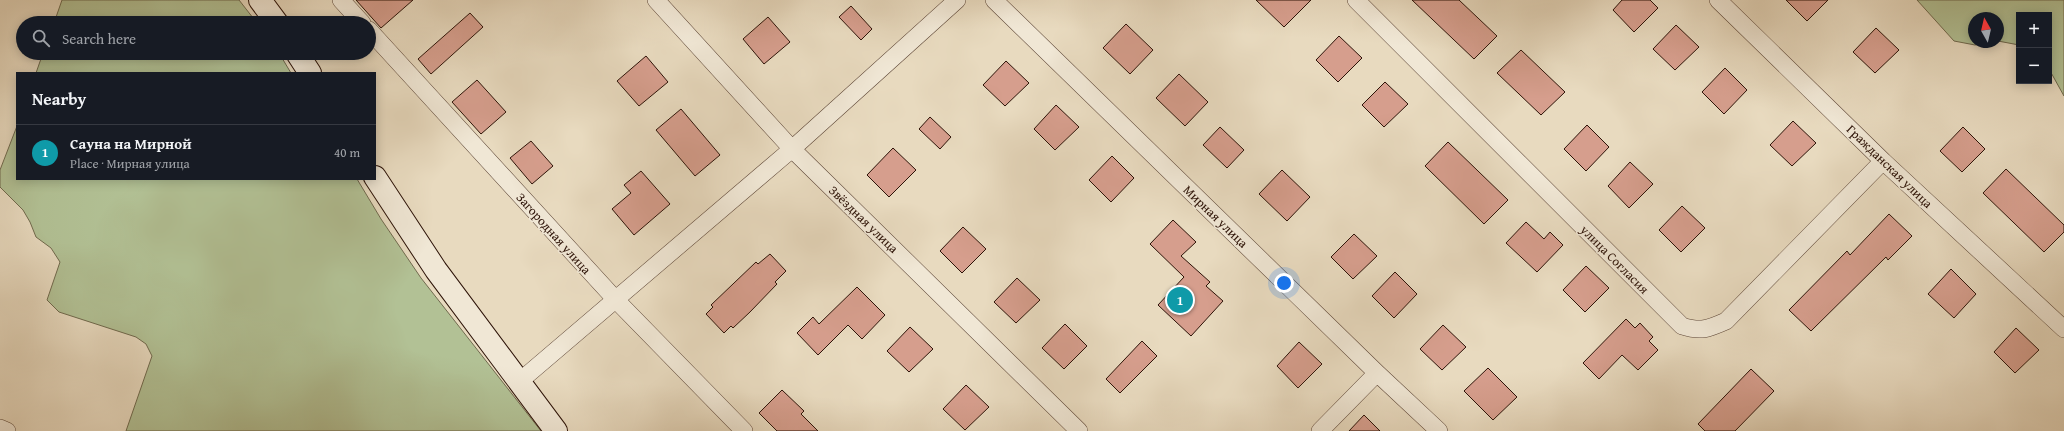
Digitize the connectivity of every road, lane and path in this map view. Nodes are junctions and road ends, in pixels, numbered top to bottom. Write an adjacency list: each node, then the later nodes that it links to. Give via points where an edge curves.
1 (260, 0): 8 (street)
2 (341, 0): 9 (street)
3 (656, 0): 13 (street, Звёздная улица)
4 (957, 0): 13 (street)
5 (994, 0): 18 (street, Мирная улица)
6 (1356, 0): 14 (street, улица Согласия, via 1682,326 1694,330 1709,329 1726,321)
7 (1718, 0): 14 (street, Гражданская улица)
8 (272, 16)
9 (356, 16)
10 (376, 38): 16 (street, Загородная улица)
11 (302, 60): 12 (street)
12 (309, 72)
13 (792, 150): 16 (street); 24 (street, Звёздная улица)
14 (1883, 161): 17 (street, Гражданская улица)
15 (376, 179): 19 (street, via 436,270)
16 (616, 300): 19 (street); 23 (street, Загородная улица)
17 (2064, 329)
18 (1377, 374): 25 (street); 26 (street, Мирная улица)
19 (520, 381): 22 (street)
20 (0, 428): 21 (street)
21 (7, 431)
22 (556, 431)
23 (744, 431)
24 (1079, 431)
25 (1320, 431)
26 (1438, 431)

